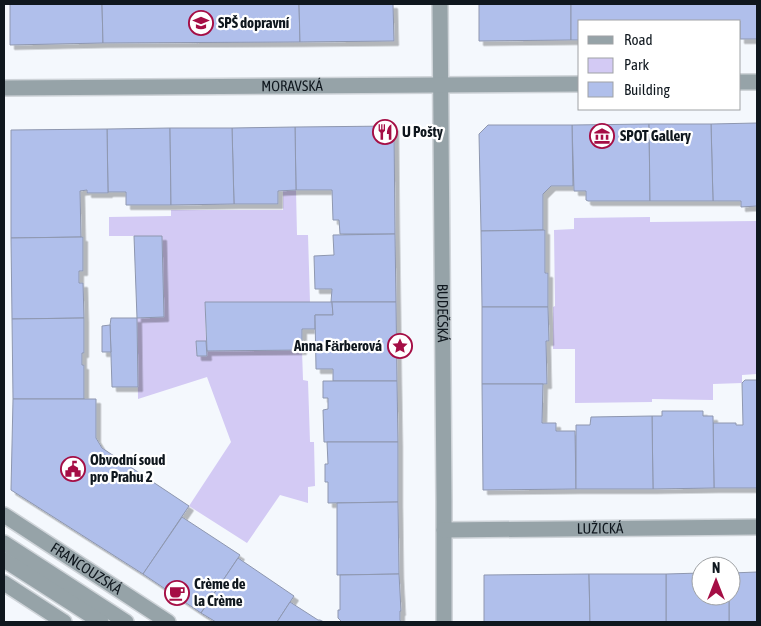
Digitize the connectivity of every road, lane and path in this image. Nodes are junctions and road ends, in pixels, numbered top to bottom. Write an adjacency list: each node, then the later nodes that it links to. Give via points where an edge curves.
1 (440, 4): 5 (street, BUDEČSKÁ)
2 (741, 82): 3 (street)
3 (757, 82)
4 (578, 84): 5 (street, MORAVSKÁ)
5 (442, 85): 6 (street, MORAVSKÁ); 9 (street, BUDEČSKÁ)
6 (4, 88)
7 (4, 515): 16 (street, FRANCOUZSKÁ)
8 (757, 527): 9 (street, LUŽICKÁ)
9 (444, 530): 17 (street, BUDEČSKÁ)
10 (4, 543): 15 (street)
11 (4, 560): 14 (street)
12 (4, 583): 13 (street)
13 (64, 622)
14 (101, 622)
15 (126, 622)
16 (168, 622)
17 (444, 622)

